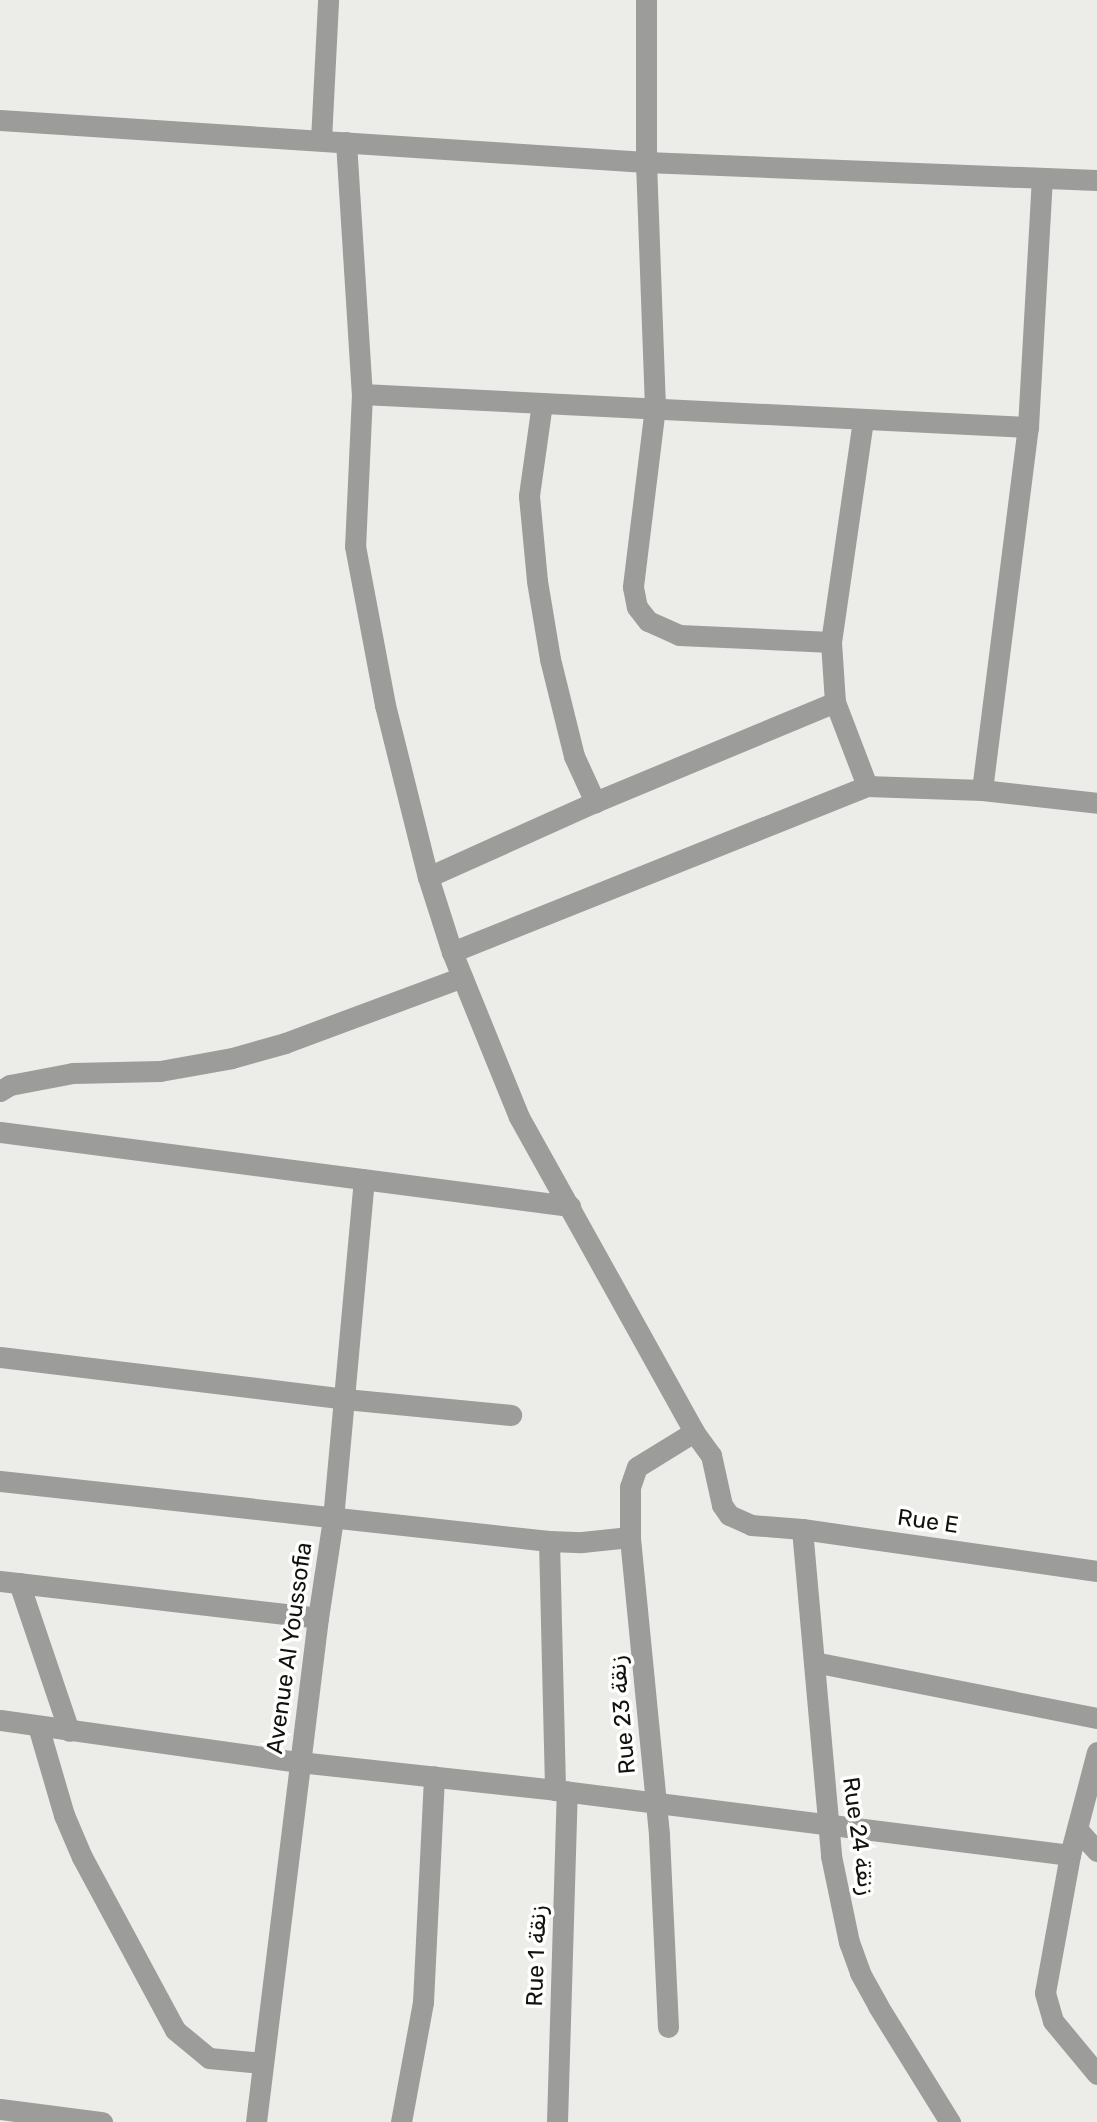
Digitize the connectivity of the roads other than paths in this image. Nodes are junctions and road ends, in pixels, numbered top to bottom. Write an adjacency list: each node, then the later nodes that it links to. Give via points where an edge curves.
1 (328, 0): 4 (street)
2 (646, 0): 6 (street)
3 (0, 120): 4 (street)
4 (321, 141): 5 (street)
5 (346, 142): 6 (street); 9 (street)
6 (646, 162): 7 (street); 11 (street)
7 (1042, 178): 8 (street); 13 (street)
8 (1097, 180)
9 (362, 394): 10 (street); 20 (street, via 355,546 385,705)
10 (542, 403): 11 (street); 18 (street, via 529,496 537,581 571,743)
11 (655, 407): 12 (street); 14 (street, via 633,587 637,607 648,621 679,635)
12 (863, 420): 13 (street); 14 (street)
13 (1028, 427): 17 (street)
14 (831, 642): 15 (street)
15 (835, 702): 16 (street); 18 (street)
16 (867, 786): 17 (street); 21 (street)
17 (982, 790): 19 (street)
18 (595, 802): 20 (street)
19 (1097, 803)
20 (428, 877): 21 (street)
21 (452, 952): 22 (street)
22 (463, 977): 23 (street, via 232,1058 160,1071 73,1073); 26 (street, via 519,1117)
23 (0, 1091)
24 (0, 1132): 25 (street)
25 (364, 1179): 26 (street); 28 (street, Avenue Al Youssofia)
26 (570, 1206): 30 (street)
27 (0, 1357): 28 (street)
28 (345, 1399): 29 (street); 32 (street, Avenue Al Youssofia)
29 (511, 1415)
30 (694, 1432): 33 (street, Rue E, via 712,1455 722,1505 729,1515 751,1525); 34 (street, Rue 23 زنقة, via 637,1467 630,1487)
31 (0, 1481): 32 (street)
32 (333, 1519): 35 (street); 38 (street, Avenue Al Youssofia)
33 (802, 1529): 36 (street, Rue E); 39 (street, Rue 24 زنقة)
34 (630, 1537): 35 (street); 48 (street, Rue 23 زنقة)
35 (549, 1541): 47 (street, Rue 1 زنقة)
36 (1097, 1571)
37 (10, 1582): 38 (street); 43 (street)
38 (318, 1618): 45 (street, Avenue Al Youssofia)
39 (814, 1662): 40 (street); 49 (street, Rue 24 زنقة)
40 (1097, 1718)
41 (0, 1720): 42 (street)
42 (38, 1726): 43 (street); 54 (street, via 73,1836 175,2030 209,2058)
43 (69, 1731): 45 (street)
44 (1097, 1752): 50 (street)
45 (299, 1762): 46 (street); 54 (street, Avenue Al Youssofia)
46 (434, 1776): 47 (street); 59 (street, via 423,2002)
47 (561, 1790): 48 (street); 60 (street, Rue 1 زنقة)
48 (656, 1803): 49 (street); 53 (street, Rue 23 زنقة)
49 (828, 1824): 52 (street); 61 (street, Rue 24 زنقة, via 849,1942 860,1973)
50 (1077, 1829): 51 (street); 52 (street)
51 (1097, 1851)
52 (1070, 1855): 55 (street, via 1045,1993 1053,2021)
53 (668, 2026)
54 (262, 2063): 58 (street, Avenue Al Youssofia)
55 (1097, 2074)
56 (0, 2109): 57 (street)
57 (102, 2122)
58 (256, 2122)
59 (401, 2122)
60 (557, 2122)
61 (950, 2122)

